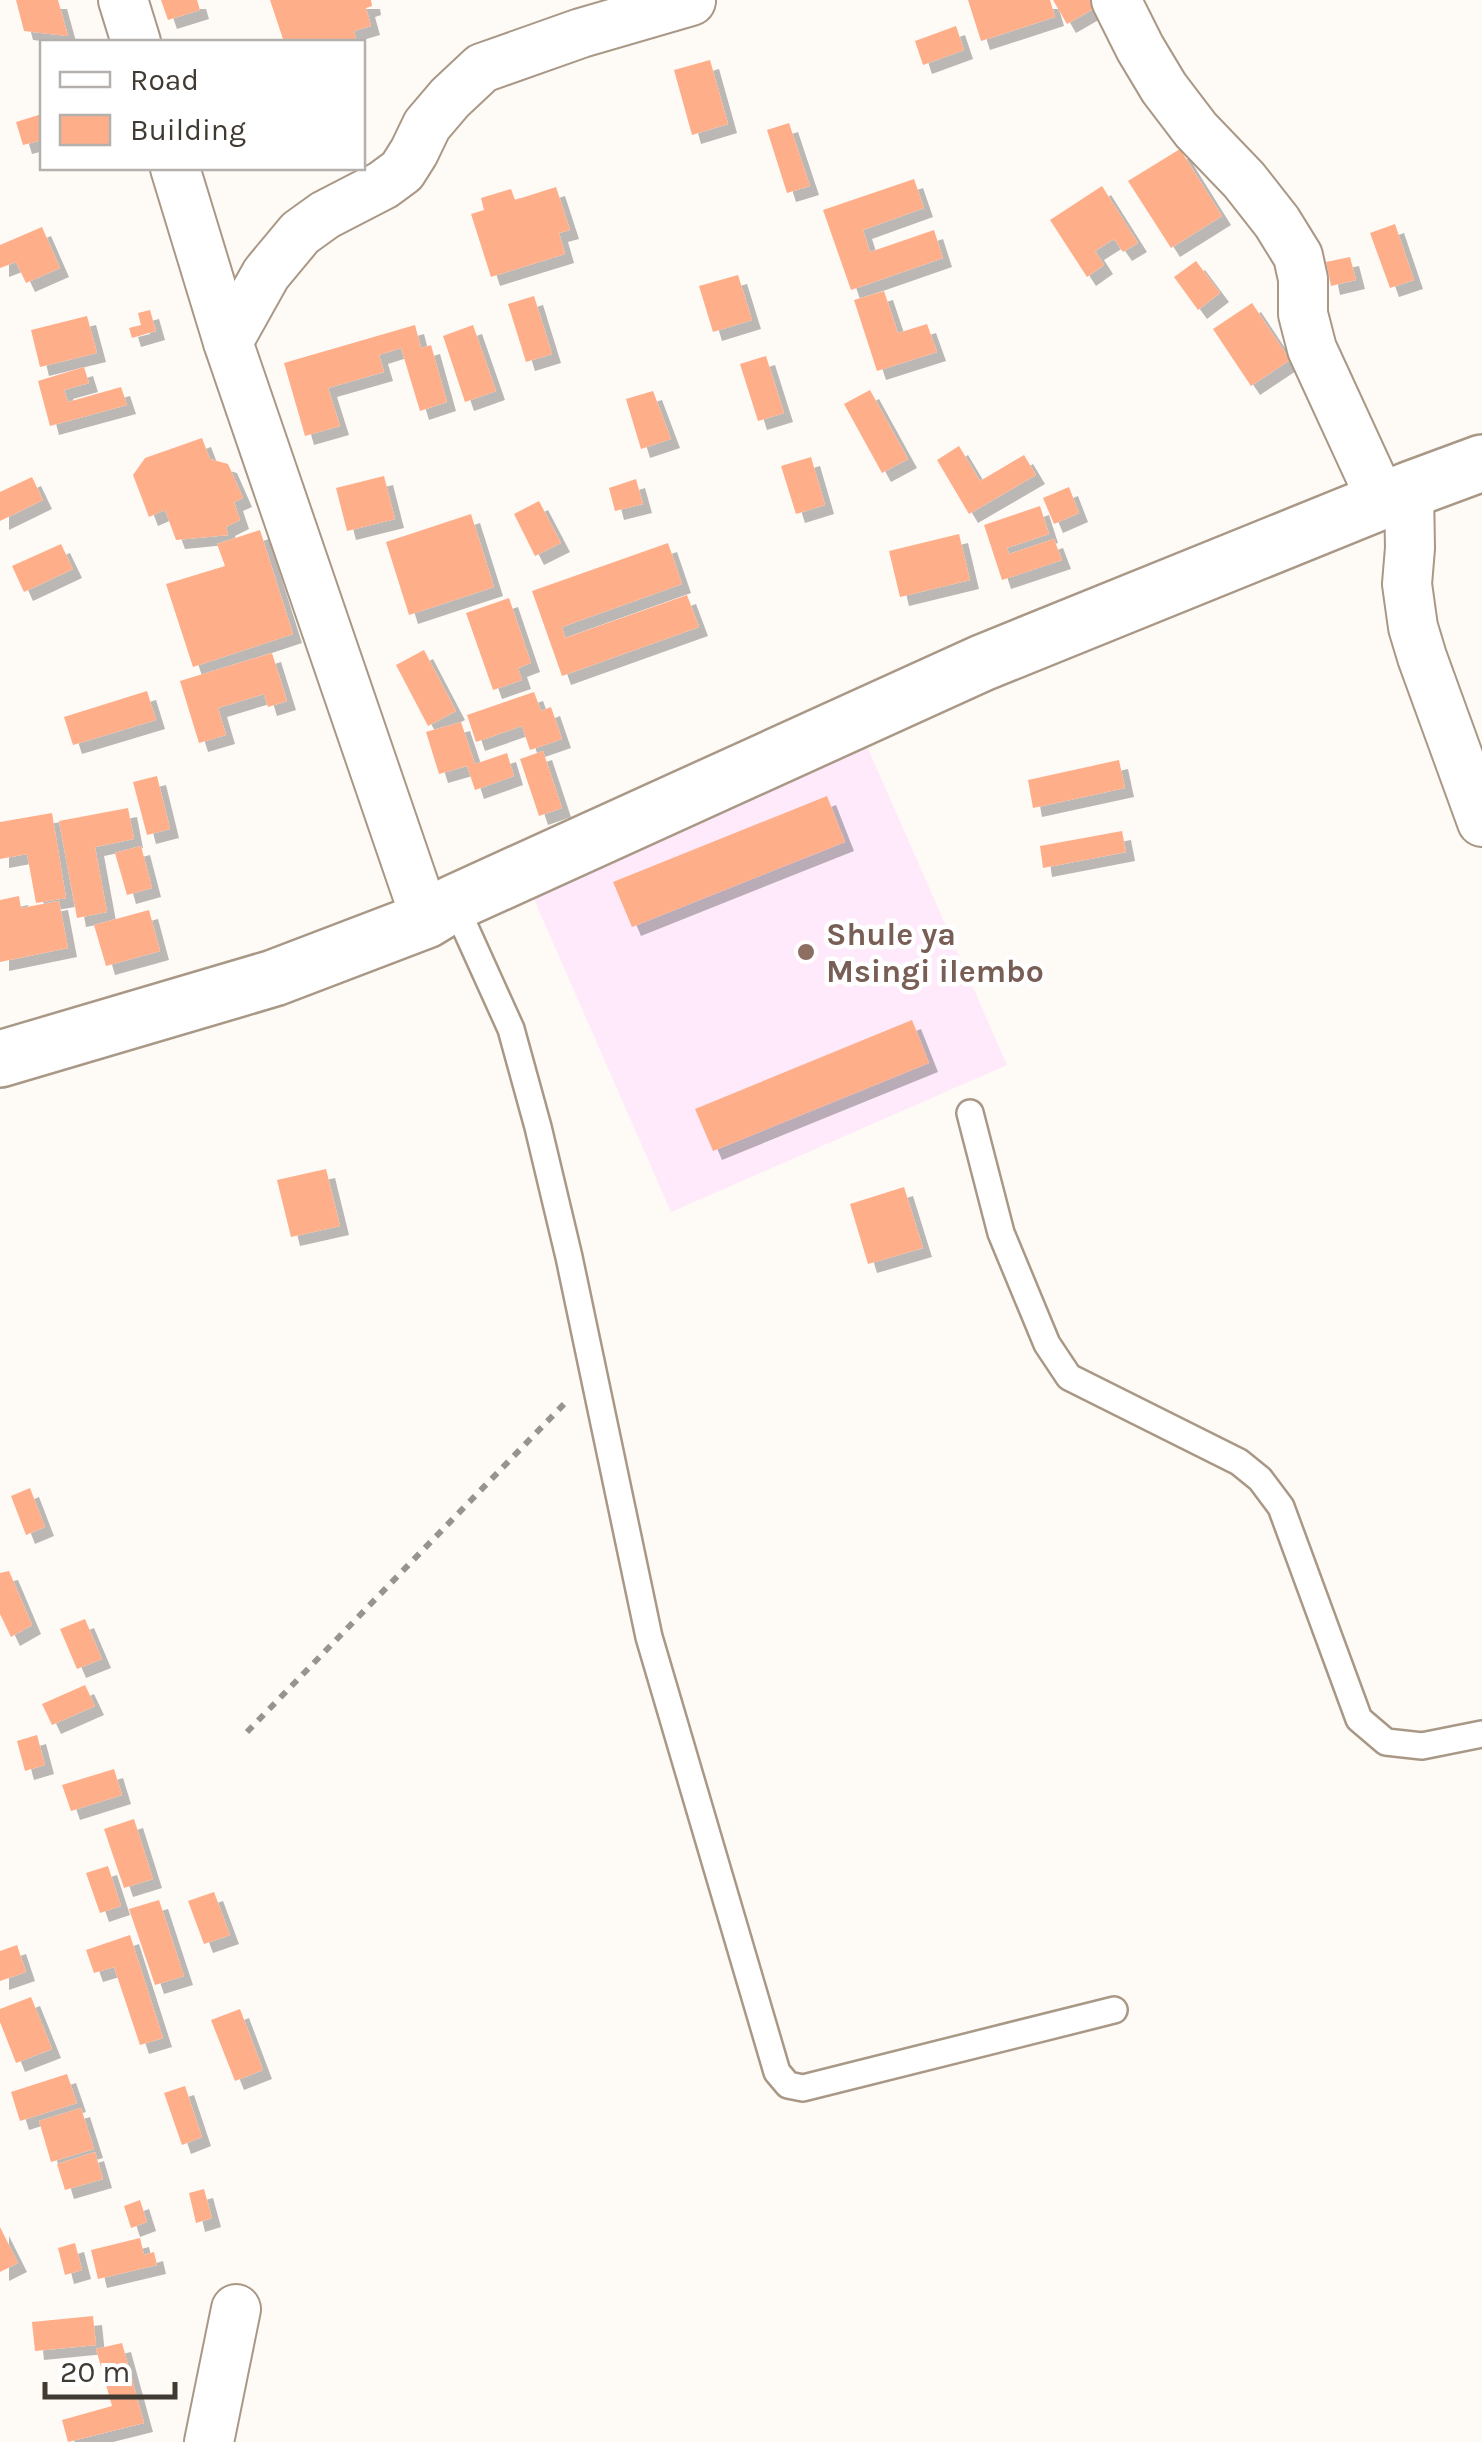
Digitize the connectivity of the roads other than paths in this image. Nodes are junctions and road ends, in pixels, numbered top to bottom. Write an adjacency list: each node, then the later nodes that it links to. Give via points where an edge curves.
1 (123, 0): 4 (street)
2 (1116, 0): 8 (street, via 1164,88 1244,180 1298,256 1312,348)
3 (692, 1): 6 (street, via 482,68 427,125 402,171 300,232 266,274)
4 (135, 40)
5 (175, 170): 6 (street)
6 (228, 342): 10 (street)
7 (1482, 463): 8 (street)
8 (1395, 495): 9 (street, via 1410,548 1413,627); 10 (street, via 982,663)
9 (1482, 822)
10 (440, 911): 11 (street, via 274,978); 14 (lane, via 511,1029 649,1636 777,2072 803,2088)
11 (0, 1059)
12 (970, 1113): 13 (lane, via 1001,1234 1046,1344 1069,1377 1239,1462 1260,1479 1281,1507 1359,1719 1372,1731 1386,1742 1422,1746)
13 (1482, 1734)
14 (1114, 2010)
15 (236, 2309): 16 (street)
16 (209, 2442)

